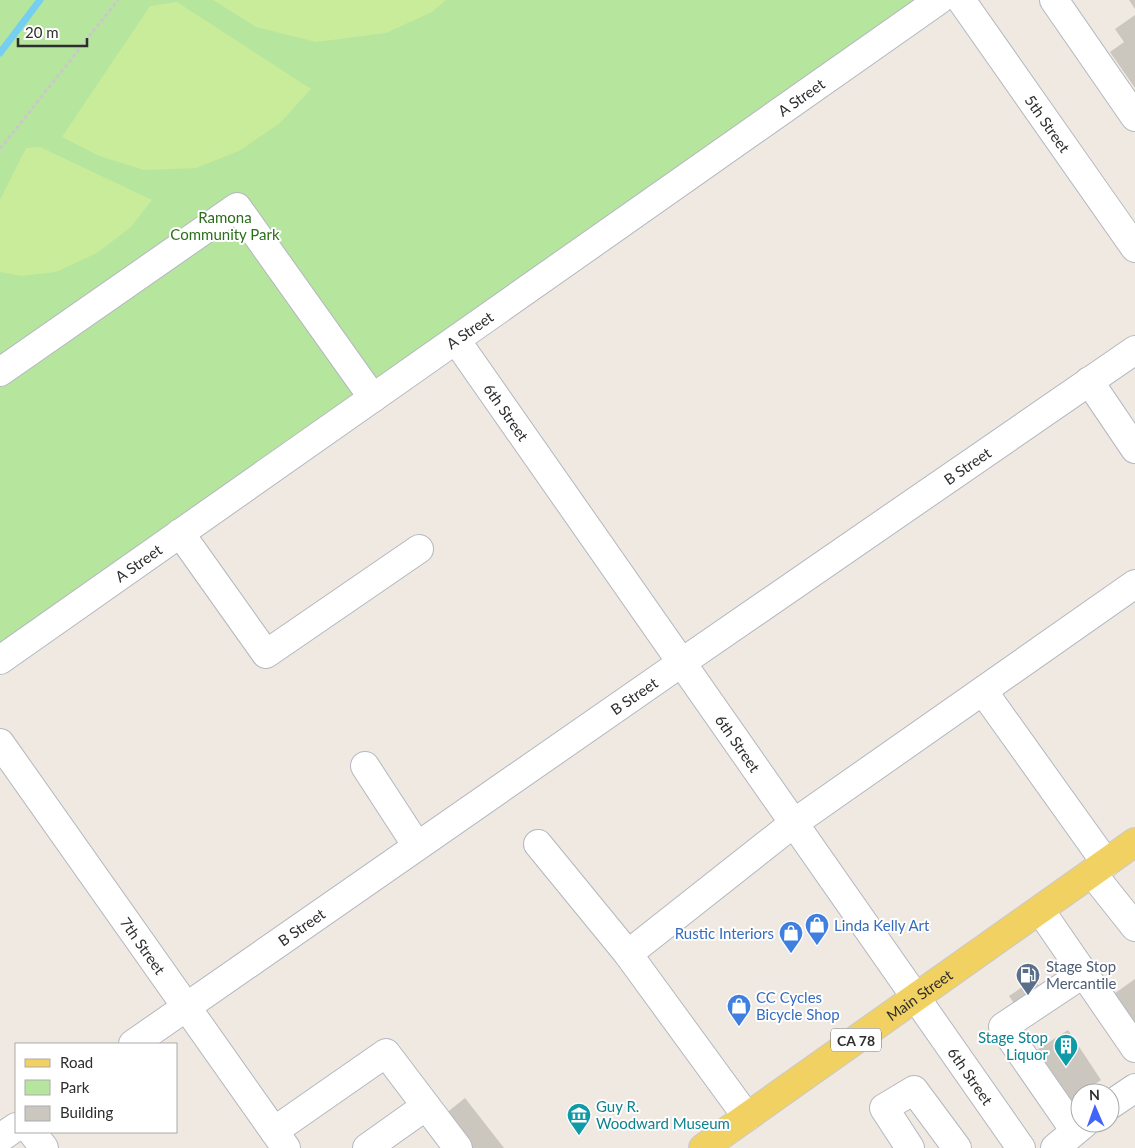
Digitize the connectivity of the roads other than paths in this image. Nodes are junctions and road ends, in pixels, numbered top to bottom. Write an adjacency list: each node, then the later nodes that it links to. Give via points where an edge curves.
1 (939, 0): 6 (street, A Street)
2 (961, 0): 5 (street, 5th Street)
3 (1054, 0): 4 (street)
4 (1135, 117)
5 (1135, 248)
6 (456, 340): 10 (street, A Street); 16 (street, 6th Street)
7 (1135, 350): 9 (street, B Street)
8 (0, 372): 10 (street, via 237,207)
9 (1089, 381): 11 (street); 16 (street, B Street)
10 (373, 398): 12 (street, A Street)
11 (1135, 449)
12 (180, 533): 13 (street, via 266,654); 15 (street, A Street)
13 (419, 549)
14 (1135, 584): 17 (street)
15 (0, 660)
16 (681, 663): 20 (street, 6th Street); 23 (street, B Street)
17 (983, 691): 20 (street); 24 (street)
18 (0, 743): 30 (street, 7th Street)
19 (365, 766): 23 (street)
20 (794, 823): 27 (street); 29 (street, 6th Street)
21 (1135, 842): 24 (main road, Main Street / CA 78)
22 (538, 844): 27 (street)
23 (416, 846): 30 (street, B Street)
24 (1099, 868): 25 (main road, Main Street / CA 78); 26 (street)
25 (1040, 910): 28 (street); 29 (main road, Main Street / CA 78)
26 (1135, 927)
27 (628, 954): 36 (street)
28 (1084, 973): 32 (street); 39 (street, via 1003,1027)
29 (916, 998): 36 (main road, Main Street / CA 78); 48 (street, 6th Street)
30 (186, 1007): 31 (street, B Street); 41 (street, 7th Street)
31 (134, 1043)
32 (1135, 1048)
33 (1135, 1088): 34 (street)
34 (1120, 1099)
35 (426, 1106): 41 (street, via 386,1053); 43 (street); 44 (street)
36 (747, 1117): 45 (main road, Main Street / CA 78)
37 (15, 1128): 40 (street)
38 (33, 1133): 42 (street)
39 (1072, 1134)
40 (0, 1138)
41 (280, 1140)
42 (44, 1148)
43 (367, 1148)
44 (458, 1148)
45 (703, 1148)
46 (910, 1148): 47 (street, via 884,1108 914,1090)
47 (957, 1148)
48 (1021, 1148)

